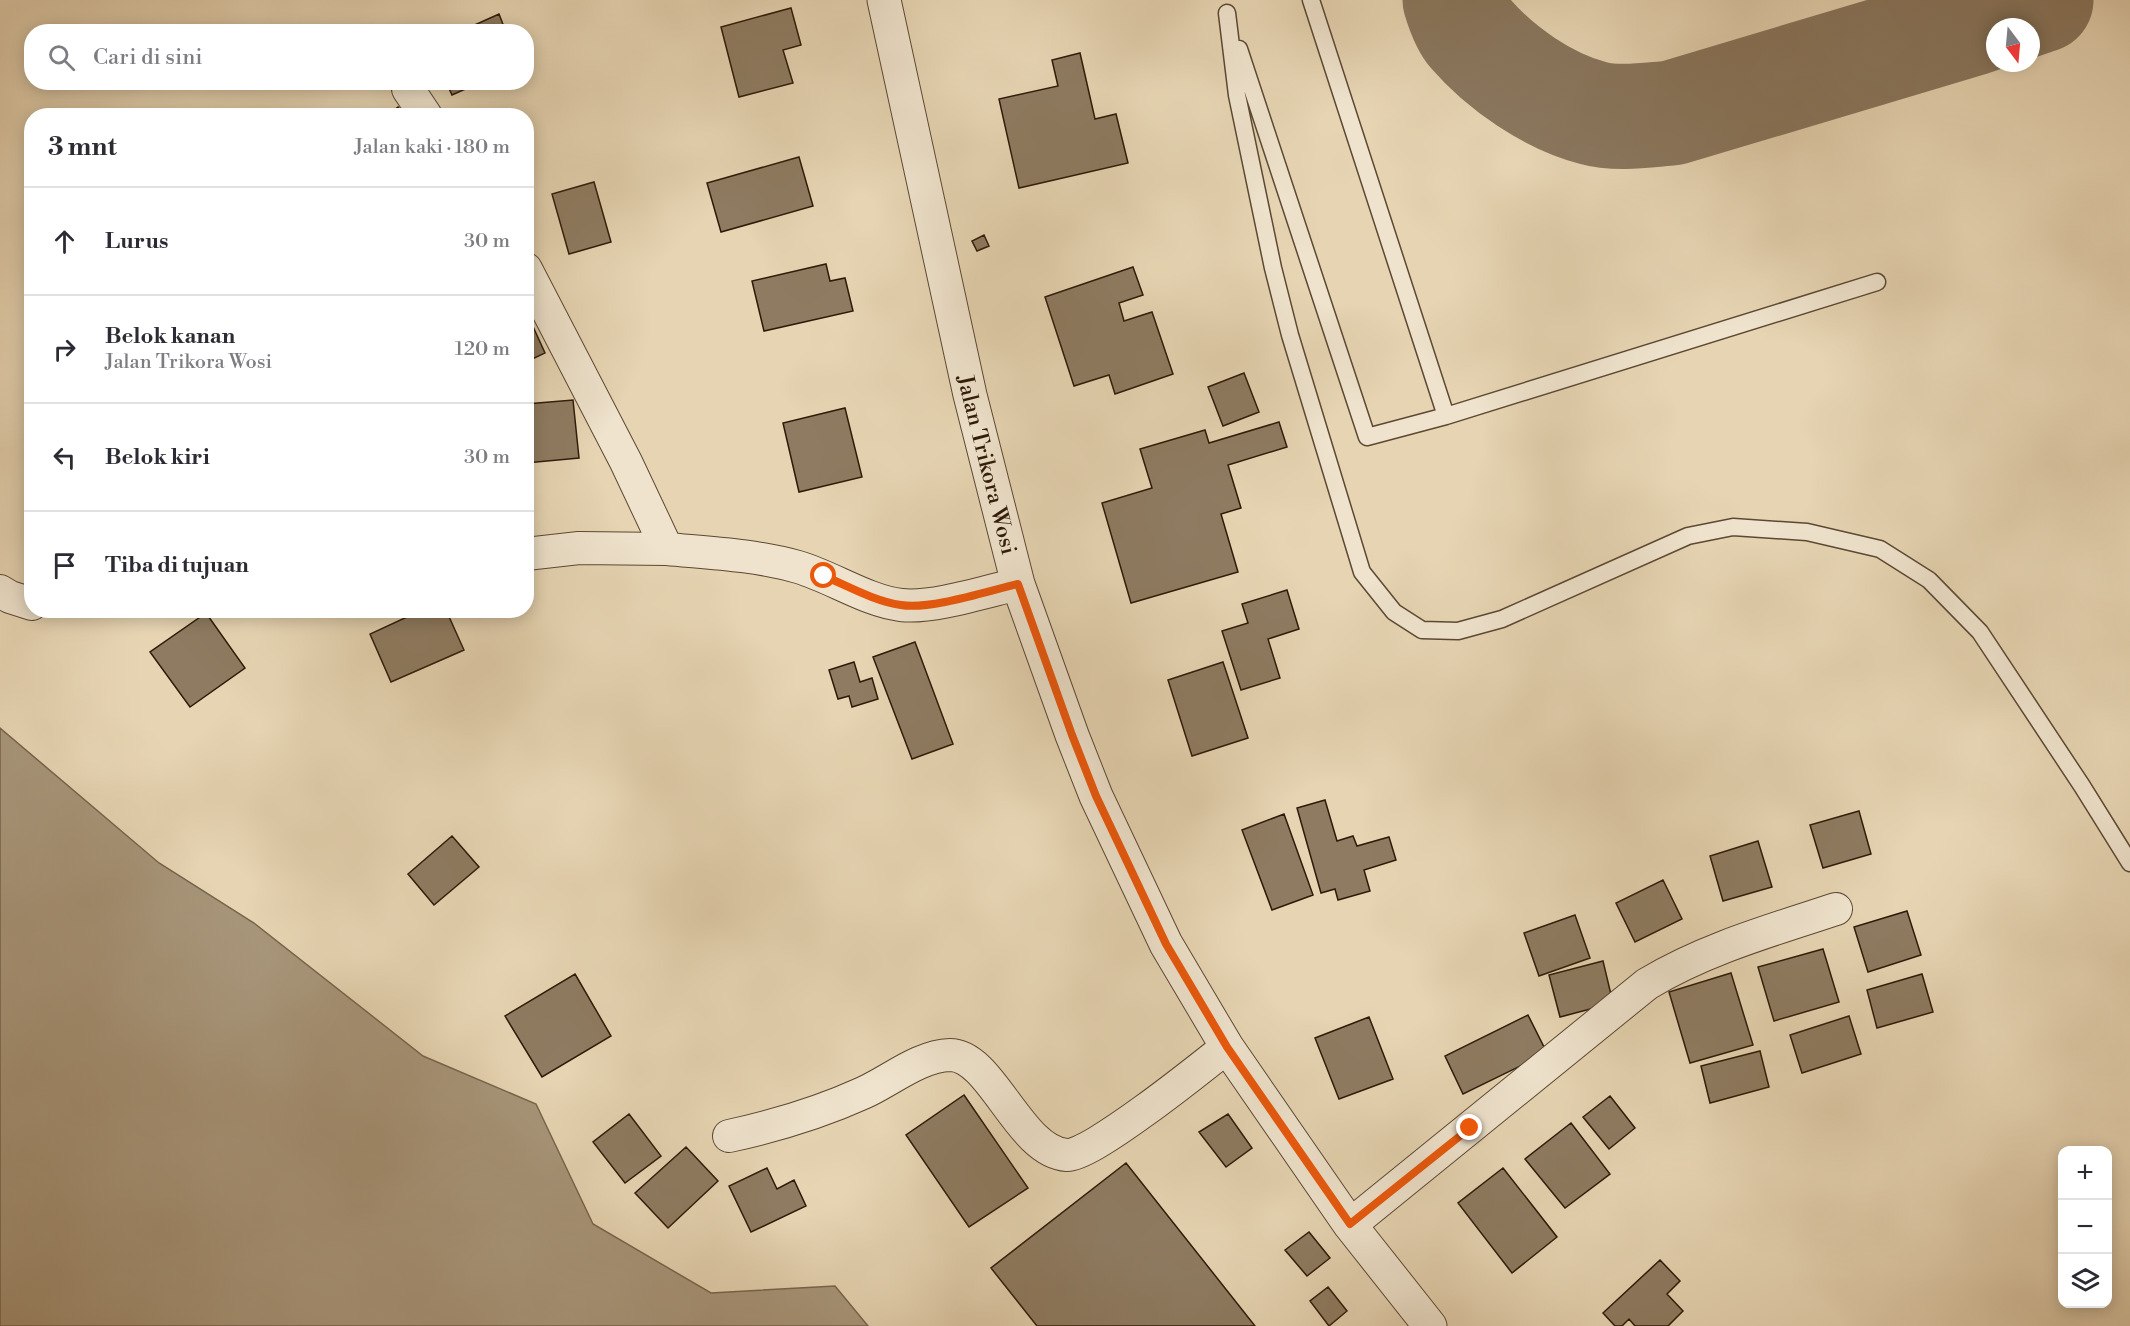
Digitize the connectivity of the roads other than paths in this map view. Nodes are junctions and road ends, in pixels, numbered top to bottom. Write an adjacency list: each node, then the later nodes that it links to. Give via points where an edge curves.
1 (884, 0): 11 (street, Jalan Trikora Wosi, via 970,395)
2 (1311, 0): 8 (lane)
3 (1224, 7): 8 (lane, via 1367,437); 14 (lane, via 1237,94 1290,335 1362,572 1394,612 1422,630 1458,631 1502,619 1688,536 1733,527 1807,532 1880,549 1929,580 1980,632)
4 (409, 90): 5 (street)
5 (421, 108)
6 (1877, 282): 8 (lane)
7 (534, 284): 9 (street)
8 (1446, 416)
9 (667, 549): 10 (street, via 579,548); 11 (street, via 799,567 902,606 931,604)
10 (534, 553)
11 (1018, 584): 16 (street, Jalan Trikora Wosi, via 1096,796 1166,944)
12 (0, 591): 13 (street)
13 (24, 601)
14 (2130, 863)
15 (1836, 909): 18 (street, via 1732,944 1647,984)
16 (1227, 1047): 17 (street, via 1108,1137 1078,1154 1058,1154 1037,1142 974,1065 950,1055 919,1064 825,1109 780,1125); 18 (street, Jalan Trikora Wosi)
17 (729, 1136)
18 (1350, 1224): 19 (street, Jalan Trikora Wosi)
19 (1430, 1326)

